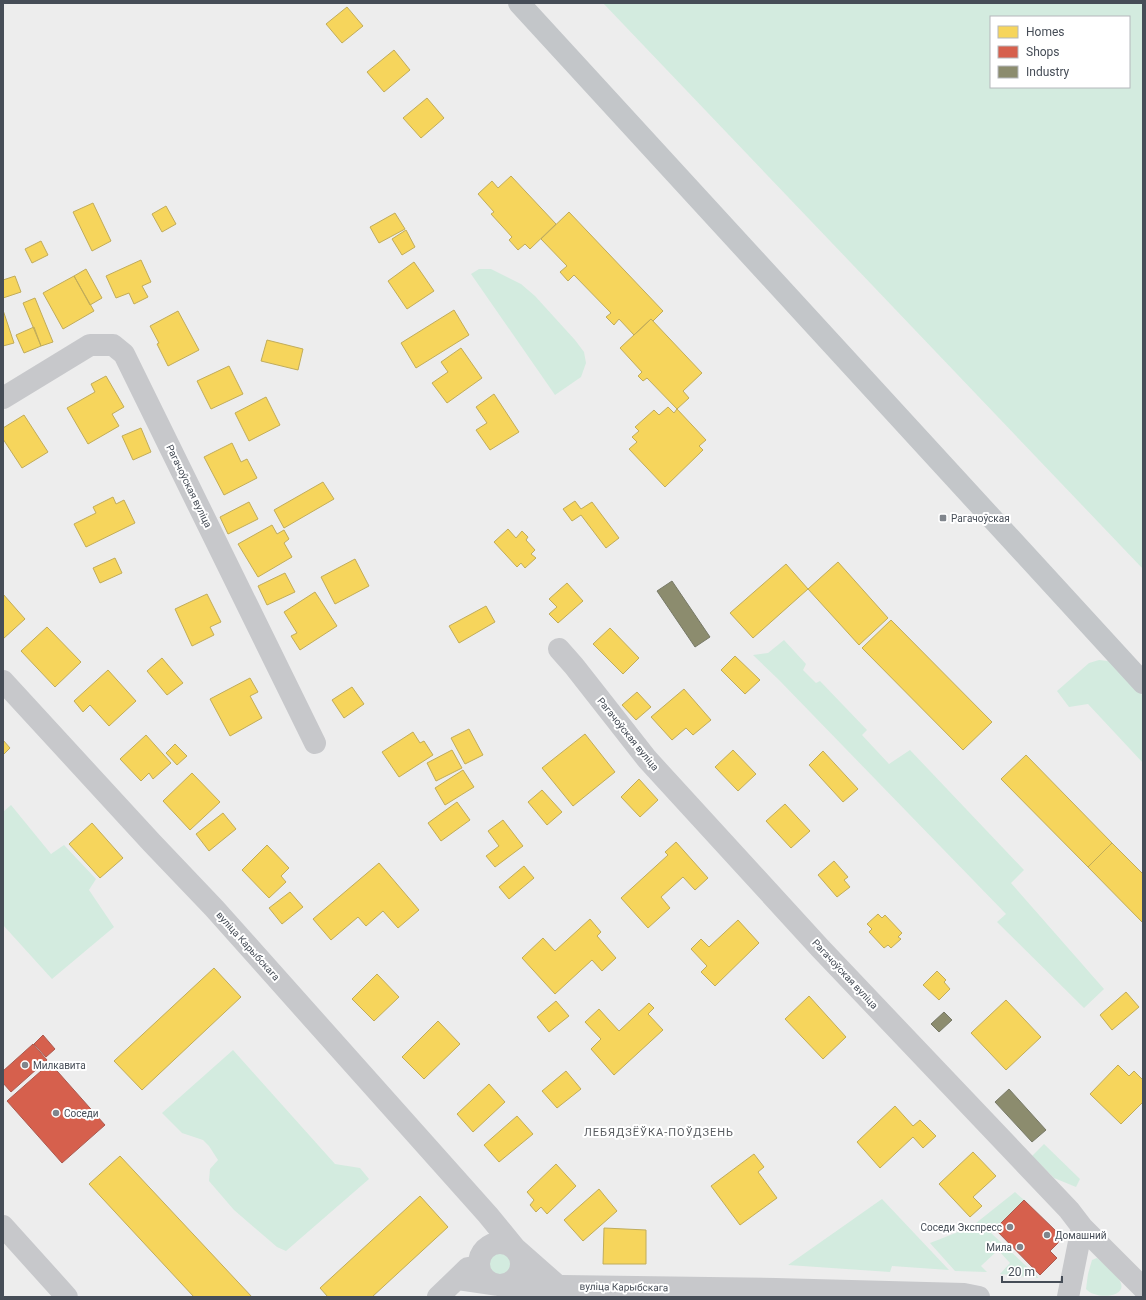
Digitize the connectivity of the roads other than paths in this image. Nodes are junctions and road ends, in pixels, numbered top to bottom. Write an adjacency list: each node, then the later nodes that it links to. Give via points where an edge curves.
1 (519, 3): 5 (main road)
2 (3, 398): 6 (street, Рагачоўская вуліца, via 90,344 113,345 124,354)
3 (559, 649): 9 (street, Рагачоўская вуліца, via 647,759 820,948 1060,1200)
4 (3, 681): 7 (street, вуліца Карыбскага, via 214,908)
5 (1143, 683)
6 (315, 743)
7 (488, 1215): 10 (street, вуліца Карыбскага); 11 (street)
8 (3, 1226): 16 (street)
9 (1082, 1227): 15 (street, Рагачоўская вуліца); 19 (street)
10 (515, 1248): 11 (street, via 509,1244 496,1242); 13 (street, via 521,1262 518,1276 506,1284); 14 (street)
11 (485, 1249): 12 (street); 13 (street, via 478,1267 485,1280)
12 (458, 1279): 13 (street, вуліца Карыбскага); 17 (street)
13 (499, 1285): 14 (street, вуліца Карыбскага)
14 (557, 1285): 18 (street, вуліца Карыбскага, via 964,1294)
15 (1143, 1288)
16 (68, 1297)
17 (438, 1297)
18 (979, 1297)
19 (1068, 1297)

